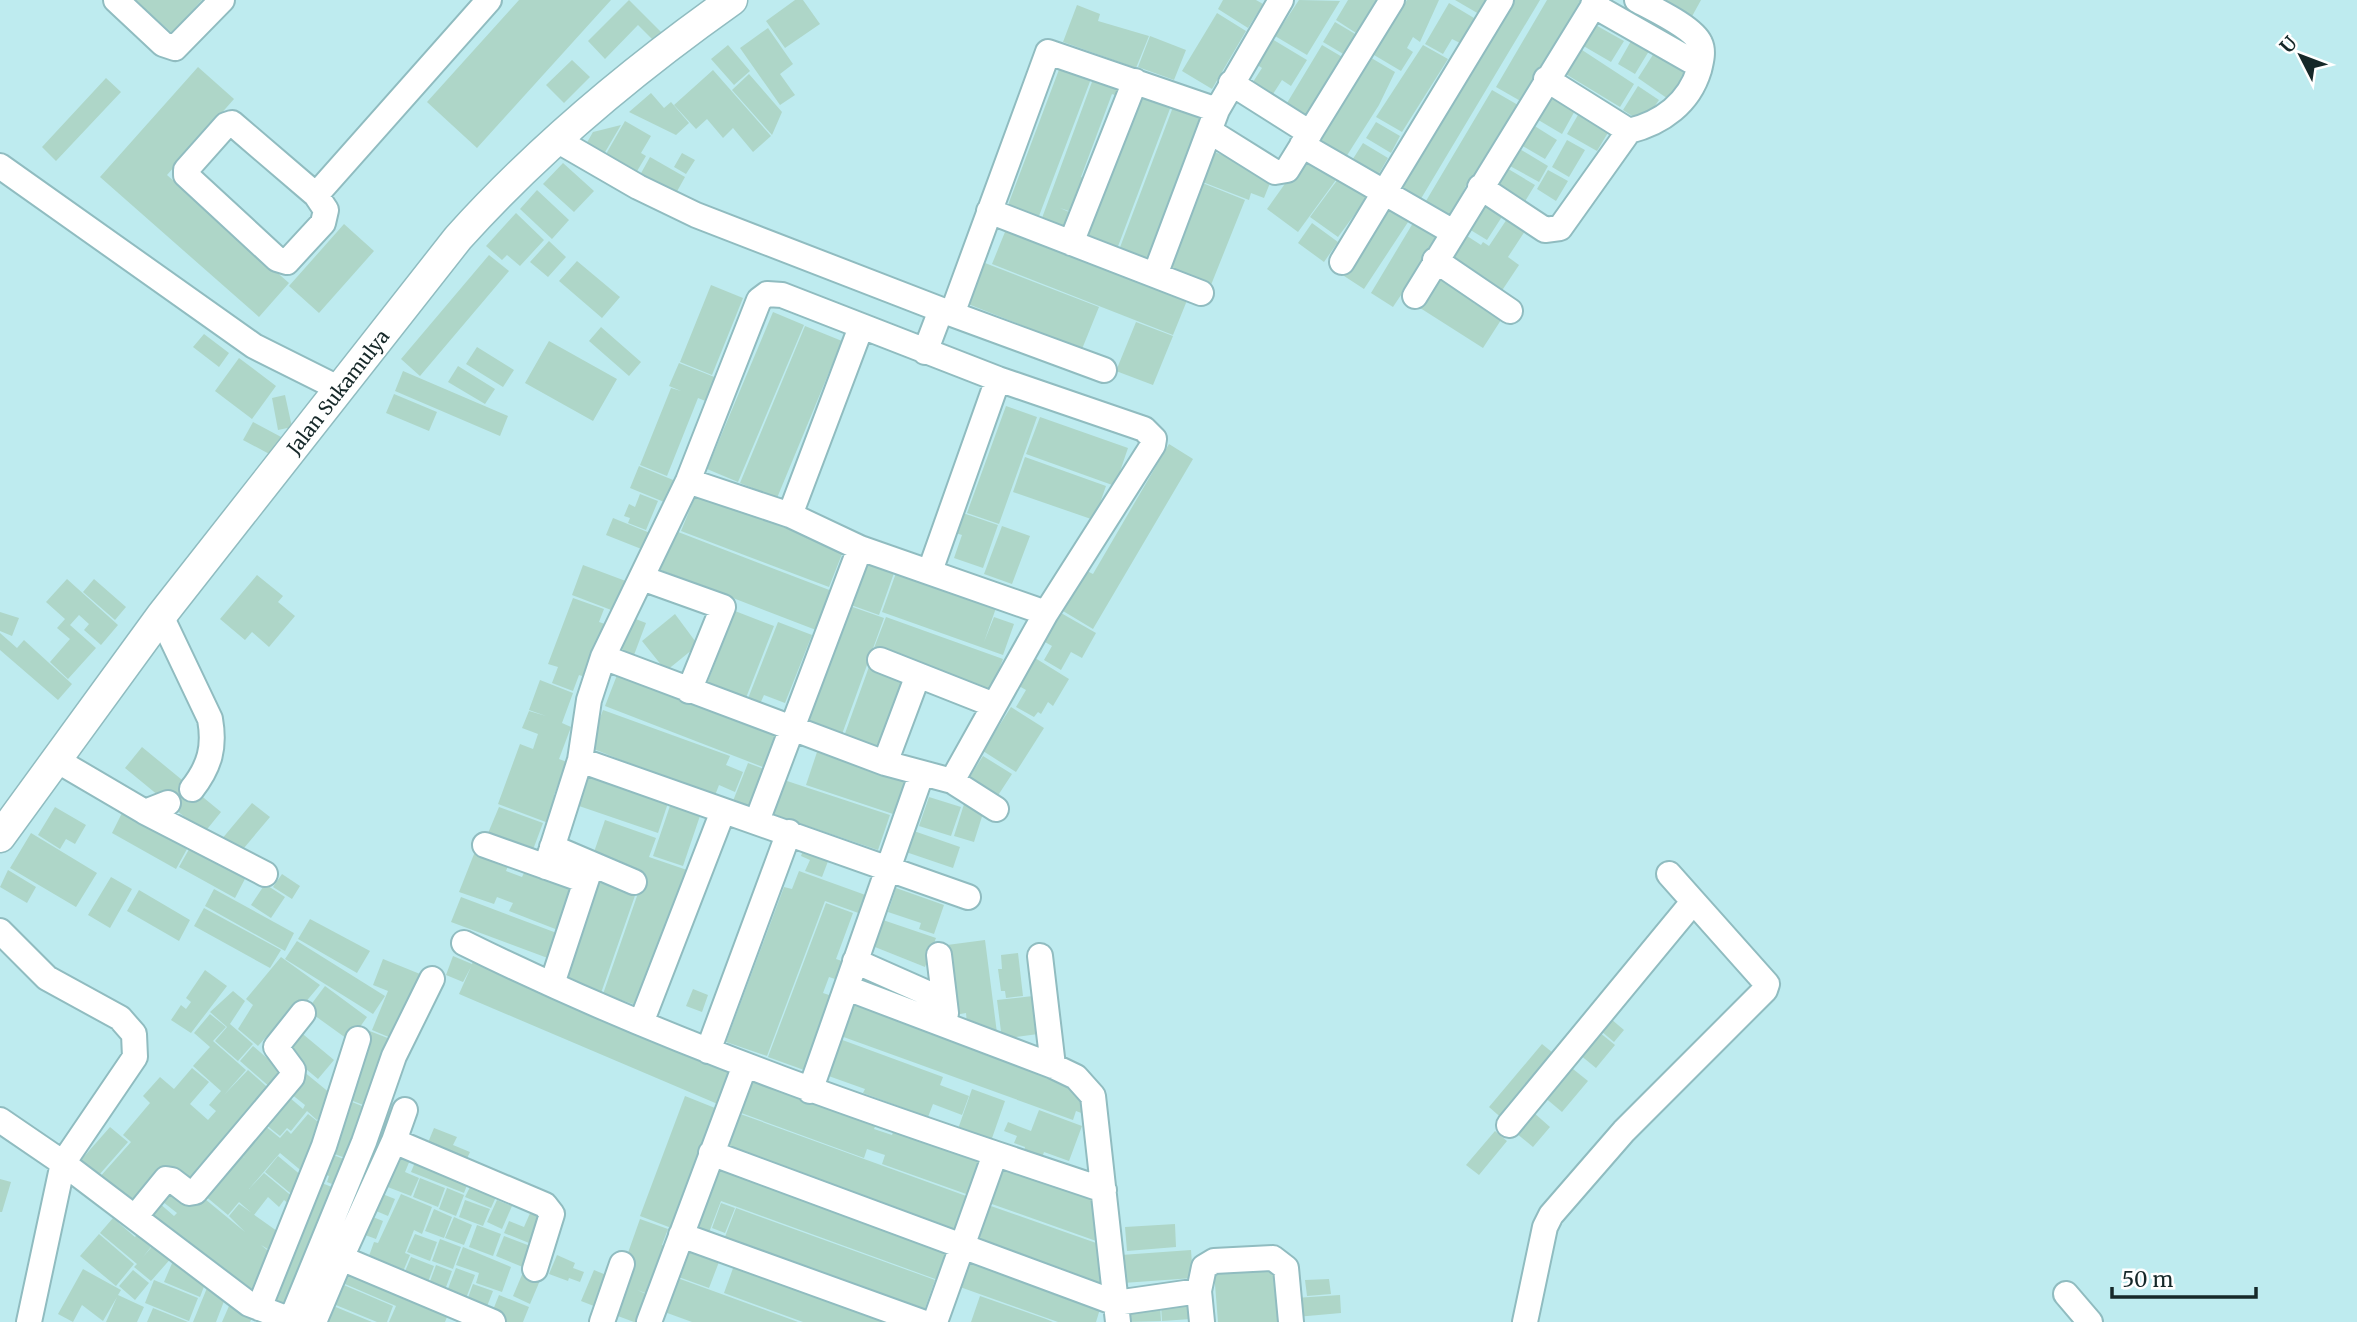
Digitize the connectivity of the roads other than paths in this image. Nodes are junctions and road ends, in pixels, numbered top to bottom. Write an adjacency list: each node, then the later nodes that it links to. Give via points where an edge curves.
1 (117, 0): 2 (street, via 163,44 175,48)
2 (222, 0)
3 (489, 0): 21 (street)
4 (732, 0): 16 (main road, Jalan Sukamulya)
5 (1281, 0): 13 (street)
6 (1392, 0): 17 (street)
7 (1501, 0): 20 (street)
8 (1637, 0): 10 (street, via 1693,33 1700,43)
9 (1595, 3): 10 (street); 11 (street)
10 (1700, 66): 15 (street, via 1692,91 1682,103 1646,127)
11 (1546, 79): 15 (street); 19 (street)
12 (1135, 81): 14 (street); 22 (street, via 1048,52); 24 (street)
13 (1231, 83): 14 (street); 17 (street)
14 (1214, 121): 17 (street, via 1275,172 1292,166); 27 (street)
15 (1629, 131): 19 (street, via 1560,228 1545,230)
16 (555, 139): 30 (street, via 696,215); 36 (main road, Jalan Sukamulya, via 458,238)
17 (1306, 139): 20 (street)
18 (0, 166): 36 (street, via 254,346)
19 (1480, 187): 23 (street)
20 (1383, 192): 23 (street); 26 (street)
21 (316, 195): 21 (street, via 232,123 186,170 188,180 282,262 323,223 326,210)
22 (989, 211): 24 (street); 30 (street)
23 (1452, 232): 25 (street)
24 (1071, 243): 28 (street)
25 (1436, 260): 29 (street); 31 (street)
26 (1342, 262)
27 (1158, 267)
28 (1201, 293)
29 (1415, 296)
30 (946, 312): 33 (street); 34 (street)
31 (1510, 312)
32 (861, 327): 33 (street); 37 (street, via 782,295 767,294 759,300); 38 (street)
33 (925, 352): 35 (street)
34 (1104, 370)
35 (998, 379): 40 (street); 42 (street, via 1143,429 1154,439)
36 (340, 389): 43 (main road, Jalan Sukamulya)
37 (688, 481): 38 (street); 41 (street)
38 (790, 515): 39 (street)
39 (860, 548): 40 (street); 49 (street)
40 (930, 571): 42 (street)
41 (642, 578): 44 (street); 47 (street, via 723,607)
42 (1046, 613): 48 (street)
43 (161, 616): 51 (main road, Jalan Sukamulya); 55 (street, via 210,719 212,753)
44 (603, 657): 47 (street); 50 (street, via 589,700)
45 (880, 660): 46 (street)
46 (918, 675): 48 (street); 52 (street)
47 (689, 691): 49 (street)
48 (994, 705): 54 (street)
49 (793, 727): 52 (street); 60 (street)
50 (580, 760): 58 (street); 64 (street)
51 (58, 761): 59 (street); 62 (main road, Jalan Sukamulya)
52 (885, 763): 53 (street)
53 (921, 775): 54 (street); 65 (street)
54 (952, 781): 57 (street)
55 (192, 789)
56 (168, 803): 59 (street)
57 (996, 809)
58 (723, 811): 60 (street); 82 (street)
59 (145, 812): 67 (street)
60 (757, 821): 61 (street)
61 (789, 832): 65 (street); 85 (street)
62 (0, 837)
63 (485, 845): 64 (street)
64 (549, 857): 66 (street)
65 (888, 870): 70 (street); 76 (street)
66 (589, 873): 69 (street); 78 (street)
67 (265, 874)
68 (1669, 874): 71 (street)
69 (634, 882)
70 (968, 897)
71 (1693, 902): 91 (street); 117 (street, via 1767,984 1765,990 1624,1131 1552,1215 1545,1227)
72 (0, 931): 95 (street, via 47,978 120,1018 134,1034 135,1057 129,1069)
73 (464, 943): 78 (street)
74 (939, 956): 80 (street)
75 (1040, 956): 87 (street)
76 (855, 961): 79 (street); 80 (street)
77 (432, 979): 109 (street, via 394,1056)
78 (552, 984): 82 (street)
79 (847, 988): 83 (street); 88 (street)
80 (943, 1000): 83 (street)
81 (303, 1013): 97 (street, via 276,1047 293,1070 292,1077 195,1192 166,1179)
82 (641, 1023): 85 (street)
83 (948, 1027): 87 (street)
84 (358, 1040): 105 (street, via 324,1146)
85 (708, 1051): 86 (street)
86 (745, 1065): 88 (street); 93 (street)
87 (1053, 1066): 96 (street, via 1076,1077 1093,1096)
88 (810, 1091): 94 (street)
89 (405, 1110): 92 (street)
90 (0, 1119): 95 (street)
91 (1509, 1125)
92 (394, 1141): 100 (street); 102 (street, via 545,1205 552,1214 551,1224)
93 (711, 1153): 98 (street); 99 (street)
94 (995, 1154): 96 (street); 99 (street)
95 (63, 1163): 97 (street); 110 (street)
96 (1104, 1190): 106 (street)
97 (135, 1217): 105 (street)
98 (681, 1235): 108 (street); 113 (street)
99 (963, 1246): 106 (street); 114 (street)
100 (341, 1258): 107 (street); 109 (street)
101 (622, 1265): 112 (street)
102 (535, 1269)
103 (1199, 1291): 106 (street); 115 (street); 116 (street, via 1201,1271 1209,1264 1273,1258 1286,1268)
104 (2066, 1294): 118 (street)
105 (259, 1308): 109 (street)
106 (1117, 1312)
107 (450, 1314): 111 (street)
108 (658, 1319)
109 (299, 1321)
110 (29, 1322)
111 (492, 1322)
112 (602, 1322)
113 (922, 1322)
114 (935, 1322)
115 (1202, 1322)
116 (1290, 1322)
117 (1525, 1322)
118 (2090, 1322)

